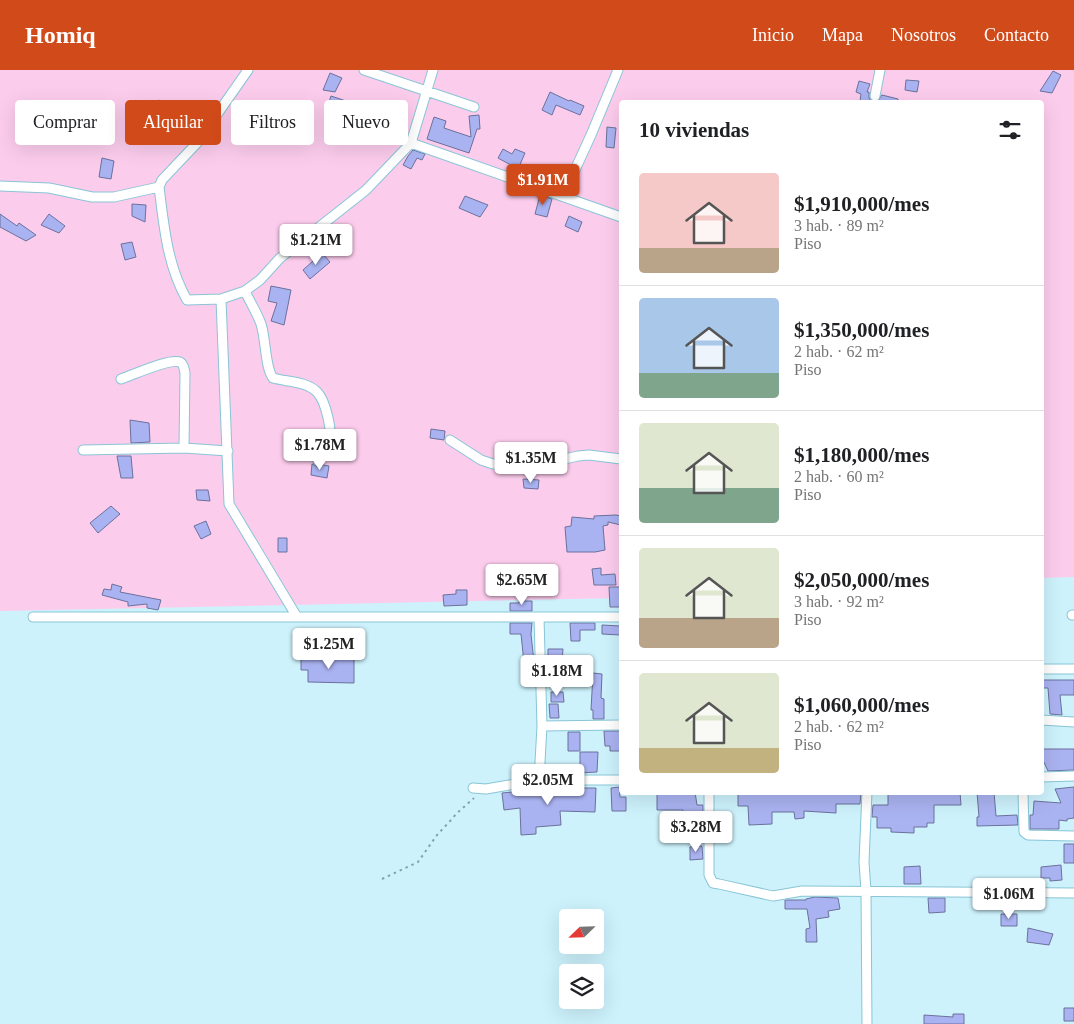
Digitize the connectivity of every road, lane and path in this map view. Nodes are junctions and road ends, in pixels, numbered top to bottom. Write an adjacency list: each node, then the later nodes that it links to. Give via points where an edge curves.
1 (248, 70): 11 (street, via 196,143)
2 (364, 70): 6 (street)
3 (433, 70): 6 (street)
4 (618, 70): 12 (street)
5 (880, 70): 7 (street)
6 (427, 91): 8 (street); 9 (street)
7 (874, 96)
8 (474, 107)
9 (411, 143): 12 (street); 14 (street, via 366,190 280,258)
10 (0, 186): 11 (street, via 49,188 92,197 114,197)
11 (159, 187): 15 (street, via 167,246 178,284 187,300)
12 (563, 196): 13 (street)
13 (619, 215)
14 (245, 291): 15 (street); 22 (street, via 260,323 270,374 273,378 310,388 318,393 323,404 330,438)
15 (221, 299): 20 (street)
16 (121, 379): 18 (street, via 170,362 183,365)
17 (450, 440): 21 (street, via 493,464 542,464 589,455)
18 (184, 448): 19 (street); 20 (street)
19 (83, 450)
20 (228, 451): 24 (street, via 229,504)
21 (619, 459)
22 (318, 461)
23 (33, 617): 24 (street)
24 (297, 617): 25 (street)
25 (539, 617): 26 (street); 32 (street)
26 (619, 617)
27 (1044, 669): 28 (street)
28 (1074, 669)
29 (1044, 720): 30 (street)
30 (1074, 722)
31 (619, 725): 32 (street)
32 (542, 726): 35 (street)
33 (1074, 776): 34 (street)
34 (1044, 777)
35 (540, 780): 36 (street); 38 (street)
36 (619, 780)
37 (473, 788): 38 (street)
38 (486, 789): 43 (path, via 456,814 418,862)
39 (709, 795): 44 (street, via 709,875 714,882 773,896 802,891)
40 (867, 795): 44 (street)
41 (1023, 795): 42 (street, via 1024,832 1028,835)
42 (1074, 836)
43 (382, 878)
44 (866, 891): 45 (street); 46 (street)
45 (1074, 893)
46 (867, 1024)

